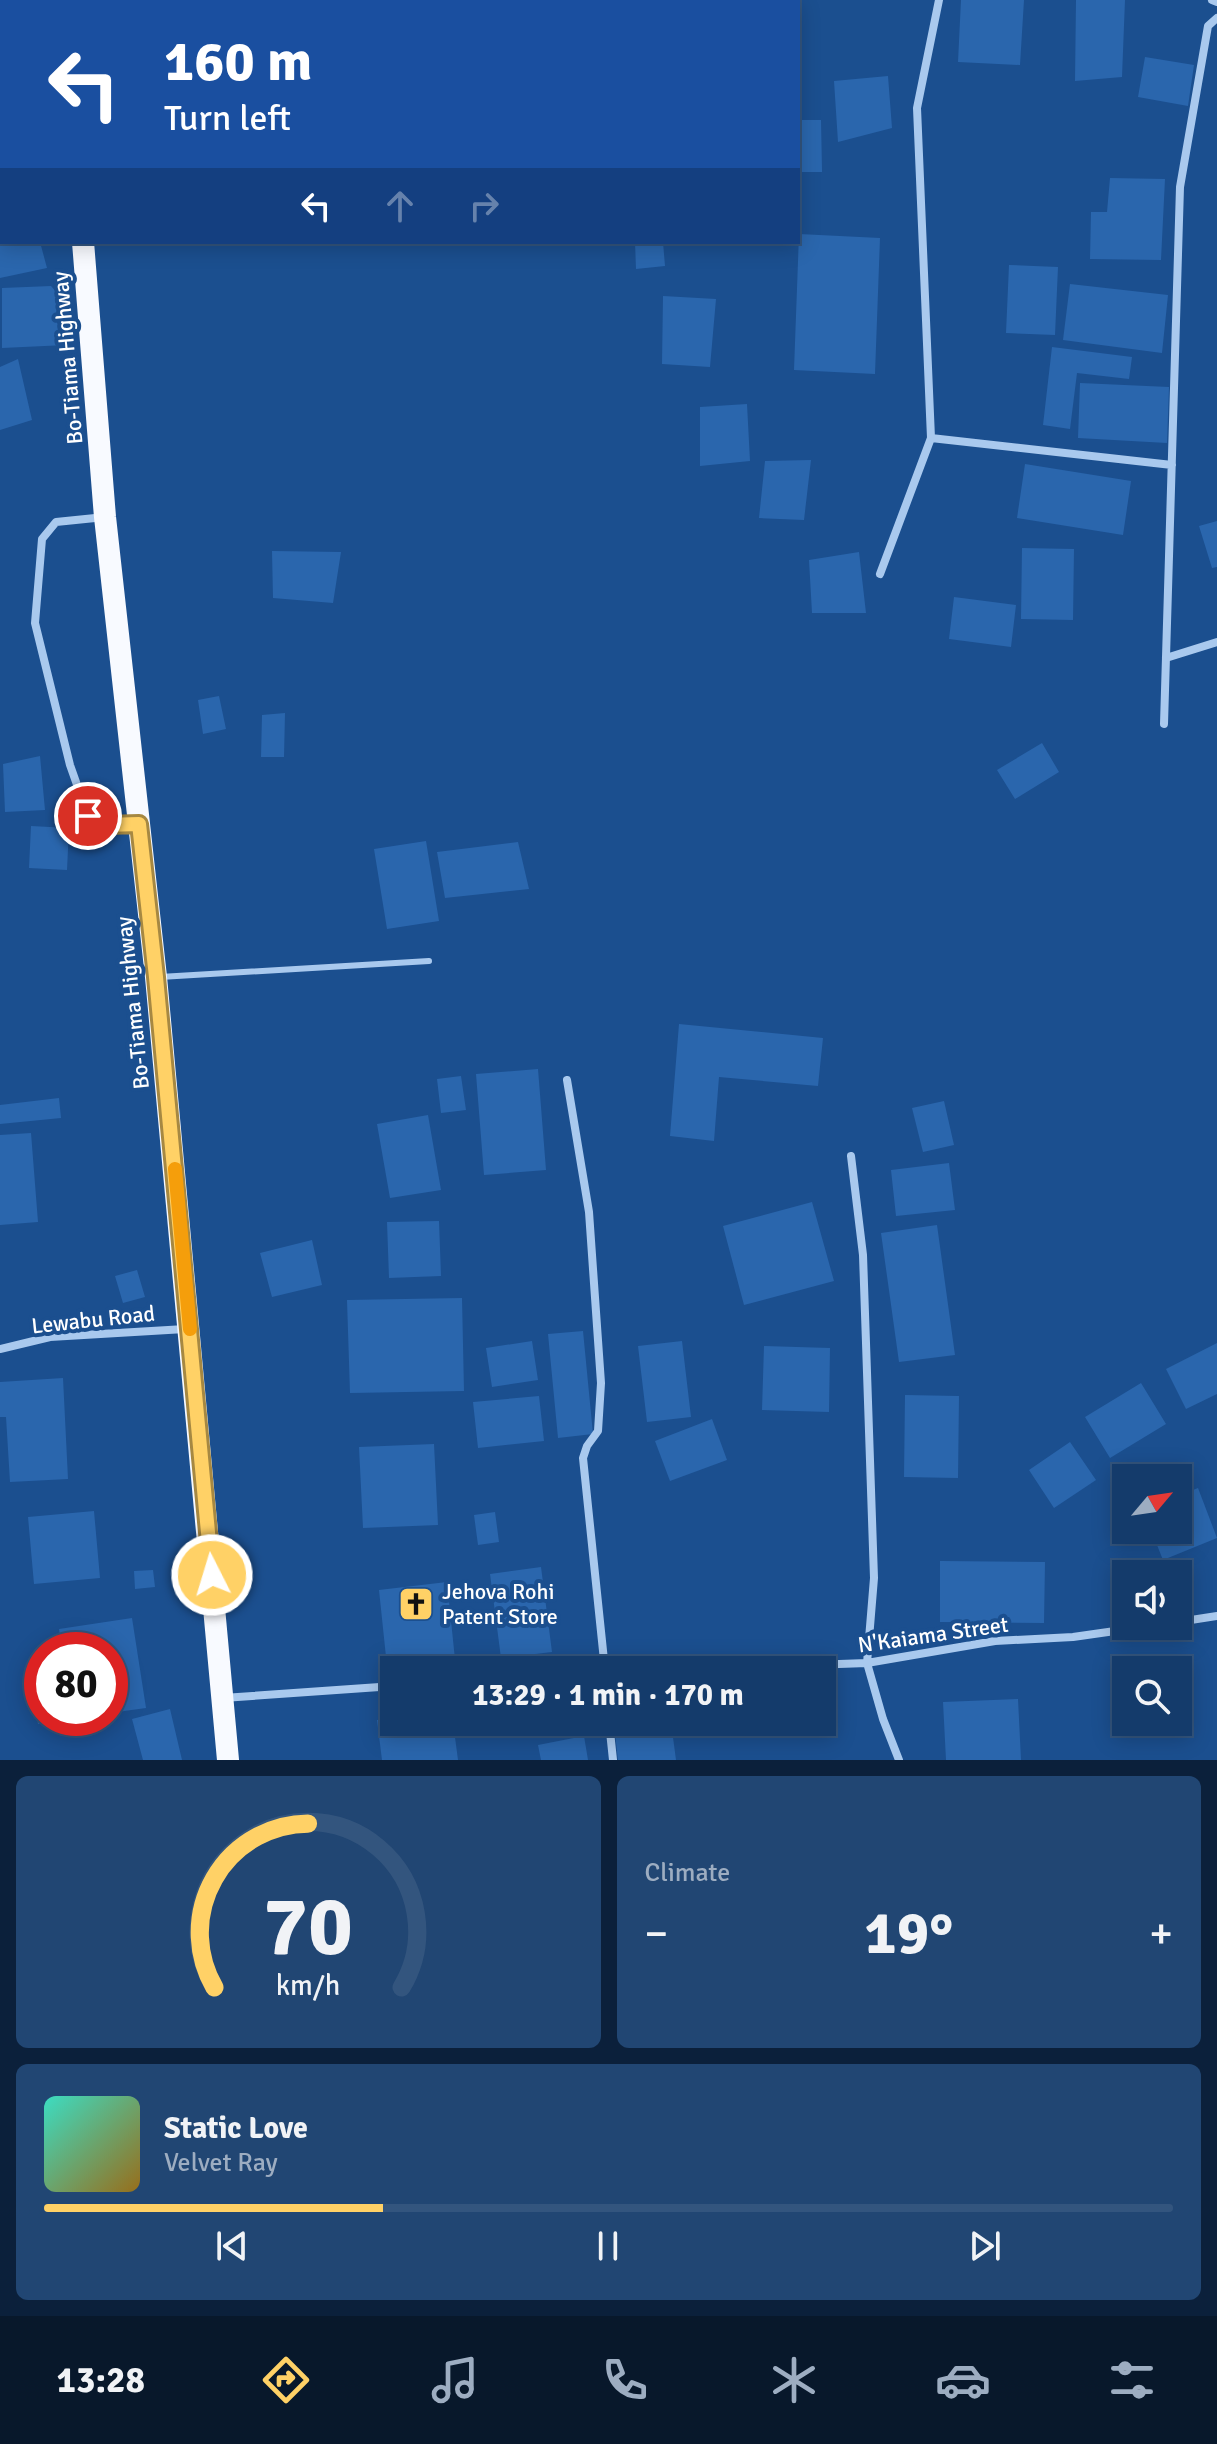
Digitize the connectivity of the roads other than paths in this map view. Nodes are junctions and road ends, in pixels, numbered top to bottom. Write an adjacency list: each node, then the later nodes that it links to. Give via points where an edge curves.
1 (939, 0): 4 (street, via 917,108)
2 (1217, 18): 5 (street, via 1208,26 1180,187)
3 (83, 244): 6 (highway, Bo-Tiama Highway)
4 (931, 438): 5 (street); 7 (street)
5 (1172, 465): 9 (street)
6 (105, 517): 11 (highway, Bo-Tiama Highway); 11 (street, via 56,522 42,539 35,623 88,816 106,825)
7 (880, 574)
8 (1217, 642): 9 (street)
9 (1166, 658): 10 (street)
10 (1164, 724)
11 (139, 824): 13 (highway, Bo-Tiama Highway)
12 (429, 961): 13 (lane)
13 (156, 977): 16 (highway, Bo-Tiama Highway)
14 (567, 1080): 21 (street, via 589,1212 601,1383 598,1431 583,1458)
15 (851, 1156): 22 (street, via 863,1255 874,1578)
16 (190, 1328): 17 (street, Lewabu Road, via 50,1337); 25 (highway, Bo-Tiama Highway)
17 (0, 1349)
18 (1217, 1616): 19 (street)
19 (1192, 1620)
20 (1112, 1631): 22 (street, N'Kaiama Street, via 995,1641)
21 (604, 1656)
22 (867, 1663): 23 (street, N'Kaiama Street); 29 (street)
23 (836, 1664)
24 (380, 1687): 25 (street)
25 (223, 1698): 27 (highway, Bo-Tiama Highway)
26 (610, 1736): 28 (street)
27 (228, 1760)
28 (613, 1760)
29 (899, 1760)

